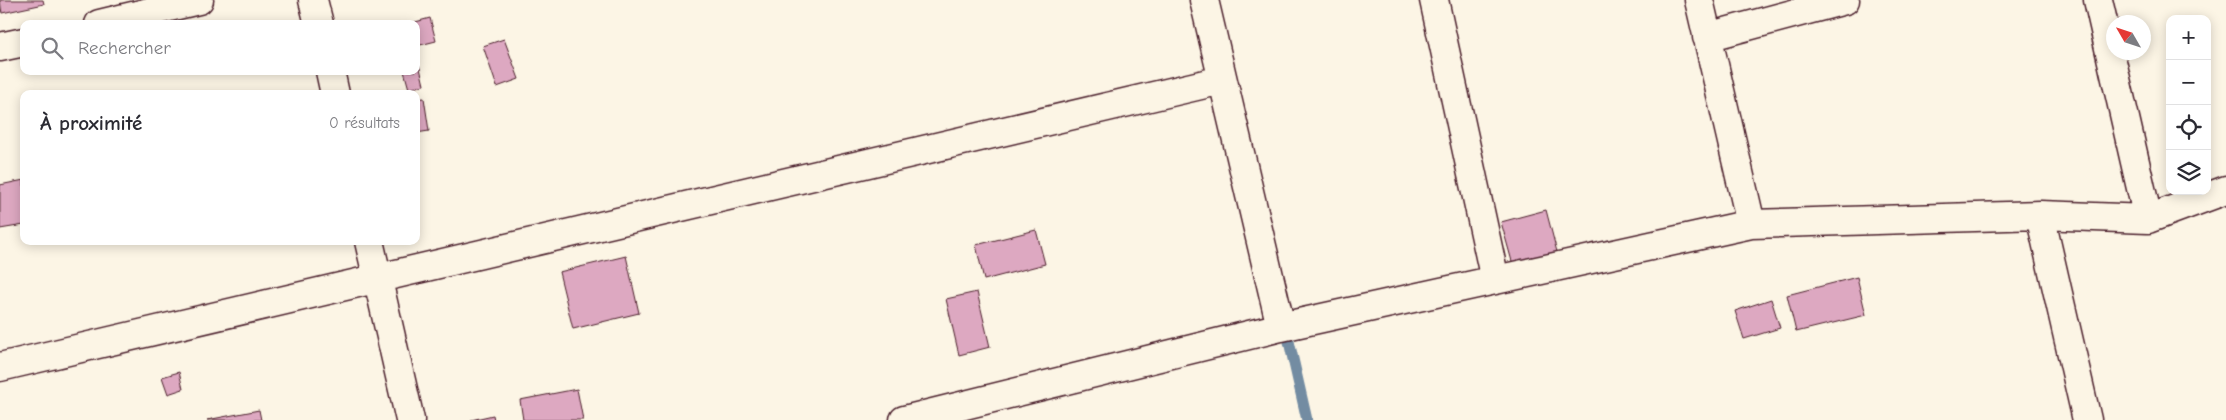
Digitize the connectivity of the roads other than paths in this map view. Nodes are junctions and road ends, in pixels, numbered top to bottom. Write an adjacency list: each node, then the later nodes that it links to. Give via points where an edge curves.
1 (199, 0): 8 (street)
2 (314, 0): 9 (street)
3 (1204, 0): 14 (street)
4 (1434, 0): 22 (street)
5 (1699, 0): 10 (street)
6 (1845, 0): 10 (street)
7 (2098, 0): 18 (street)
8 (116, 20)
9 (318, 20)
10 (1707, 37): 19 (street)
11 (20, 43): 12 (street)
12 (0, 47)
13 (331, 75): 15 (street)
14 (1222, 80): 21 (street); 23 (street)
15 (334, 90)
16 (2226, 190): 18 (street)
17 (2040, 215): 18 (street); 19 (street); 27 (street)
18 (2148, 219)
19 (1751, 224): 22 (street)
20 (370, 245): 21 (street)
21 (377, 277): 24 (street); 25 (street)
22 (1496, 280): 23 (street)
23 (1281, 327): 26 (street)
24 (0, 367)
25 (410, 420)
26 (904, 420)
27 (2087, 420)

